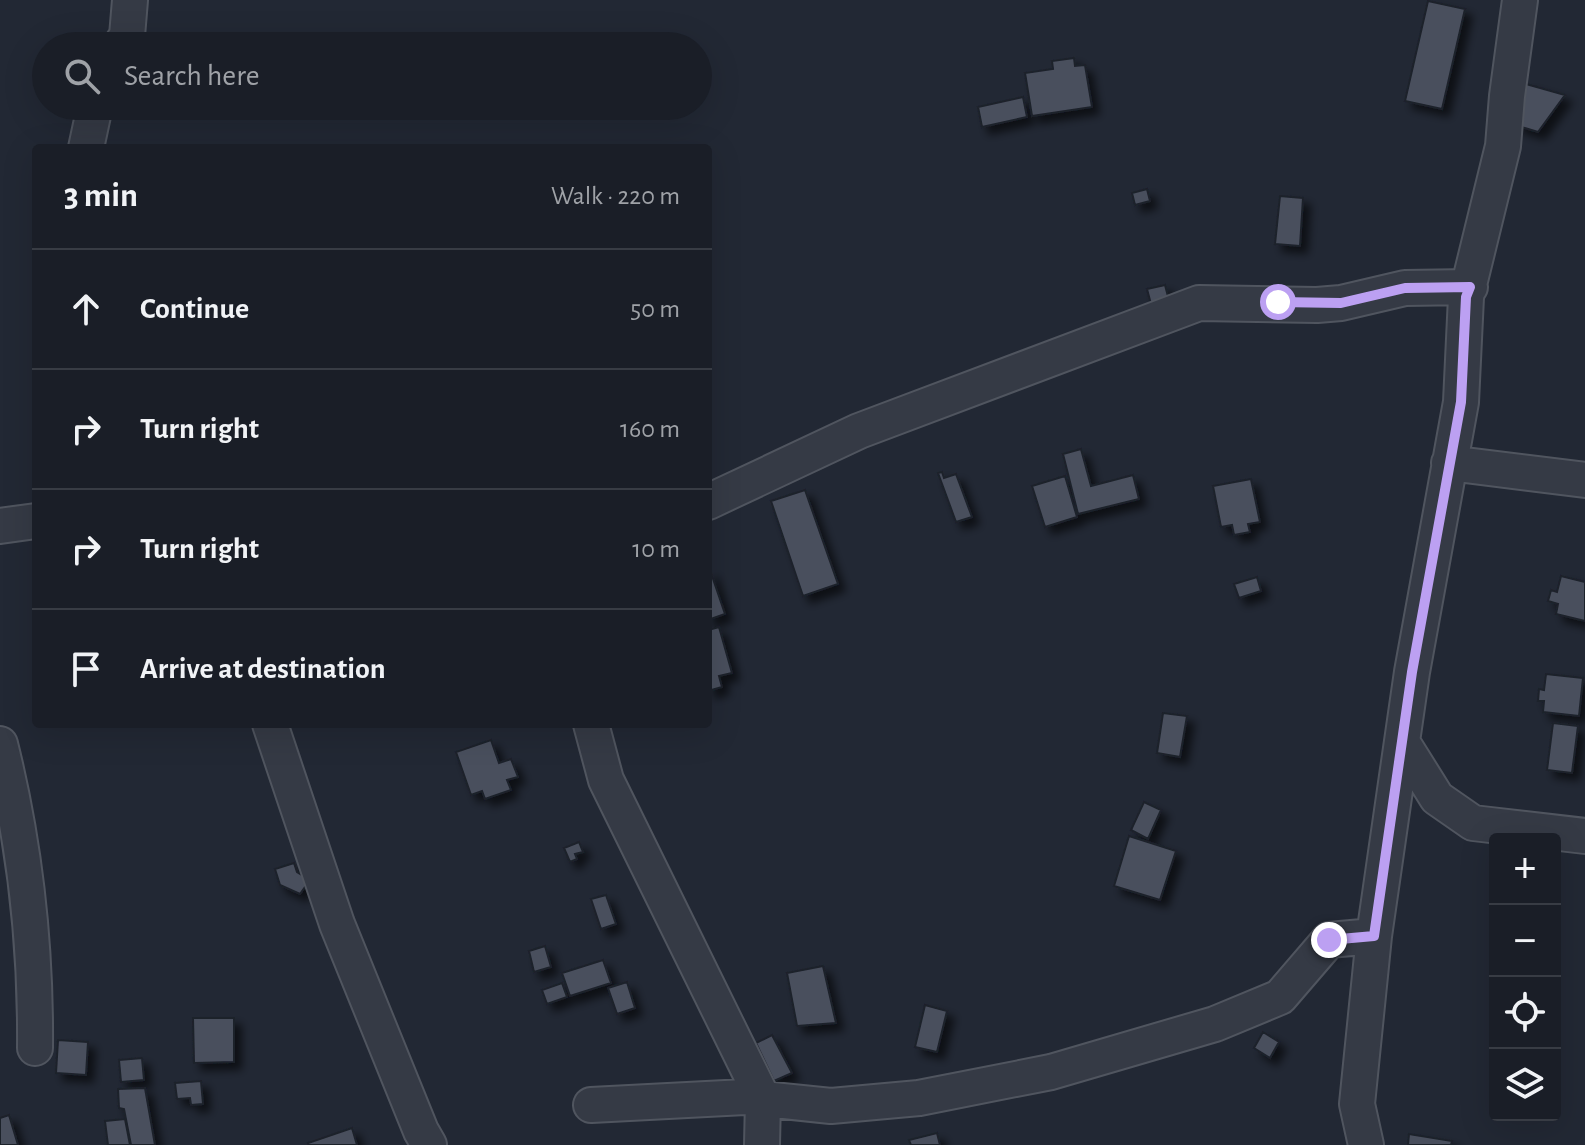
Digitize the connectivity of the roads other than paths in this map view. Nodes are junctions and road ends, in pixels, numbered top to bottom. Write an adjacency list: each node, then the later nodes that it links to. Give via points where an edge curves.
1 (130, 0): 3 (street)
2 (1520, 0): 6 (street, via 1503,146)
3 (127, 32)
4 (92, 120): 5 (street)
5 (87, 144)
6 (1470, 287): 7 (street, via 1461,402); 9 (street, via 1405,288 1317,305 1199,303 859,431)
7 (1449, 463): 8 (street); 14 (street)
8 (1585, 480)
9 (712, 500)
10 (32, 522): 11 (street)
11 (0, 526)
12 (271, 728): 21 (street, via 337,924)
13 (592, 728): 19 (street, via 606,780)
14 (1402, 742): 16 (street, via 1437,798 1473,823); 17 (street)
15 (0, 744): 18 (street, via 30,910)
16 (1585, 836)
17 (1374, 936): 19 (street, via 1329,940 1280,997 1169,1039 1066,1068 919,1098 831,1106); 23 (street, via 1357,1104)
18 (35, 1048)
19 (763, 1099): 20 (street); 22 (street)
20 (591, 1105)
21 (429, 1145)
22 (762, 1145)
23 (1366, 1145)

